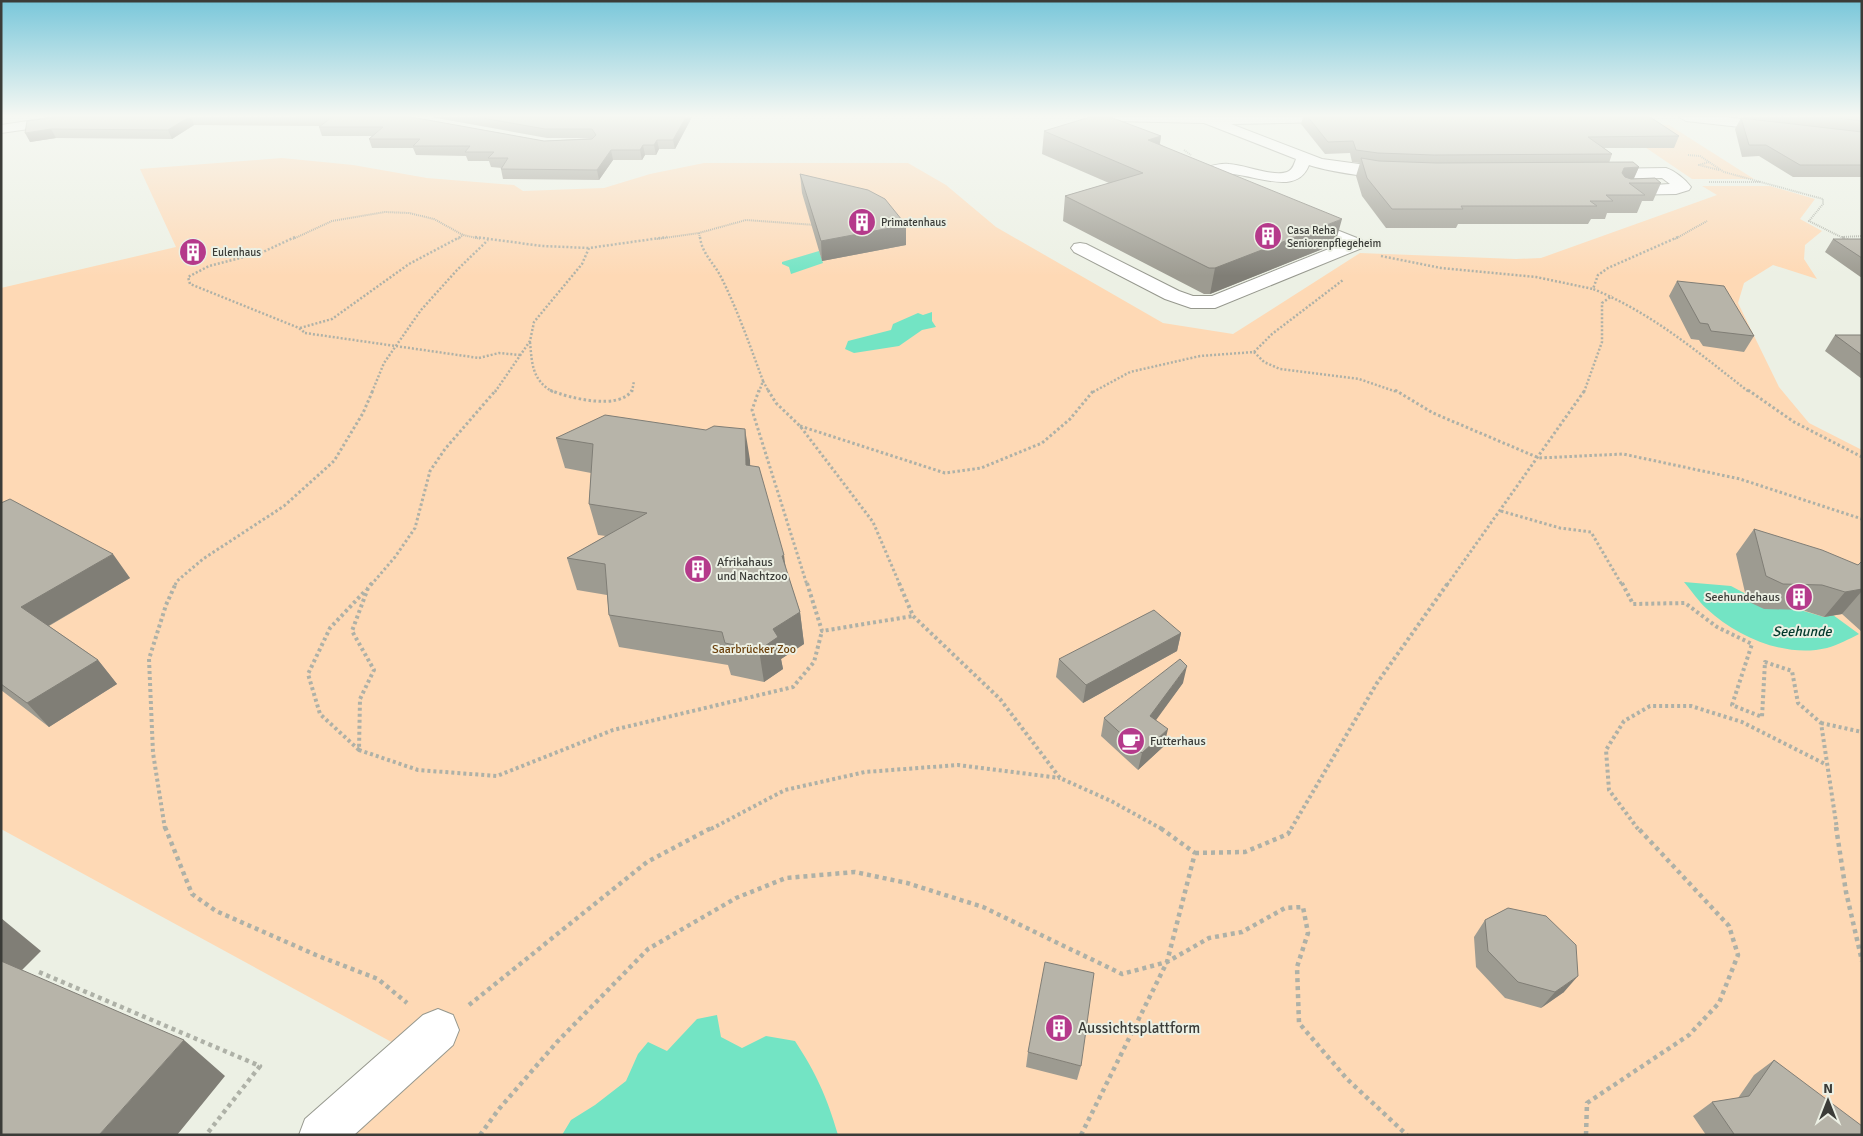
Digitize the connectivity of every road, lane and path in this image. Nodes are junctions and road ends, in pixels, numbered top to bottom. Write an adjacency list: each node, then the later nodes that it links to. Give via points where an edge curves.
1 (1212, 170): 13 (street, via 1207,172 1207,177)
2 (1237, 170): 3 (street, via 1285,177)
3 (1299, 170)
4 (1364, 170): 9 (street)
5 (1717, 170): 7 (path)
6 (1721, 170): 7 (path)
7 (1724, 172): 11 (path)
8 (1666, 173): 10 (street); 11 (path, via 1696,182); 12 (street, via 1683,186)
9 (1414, 174)
10 (1580, 174)
11 (1766, 182): 20 (path, via 1823,199 1809,221)
12 (1623, 190)
13 (1243, 195)
14 (1289, 215): 24 (street, via 1356,244 1215,302 1191,302 1172,296)
15 (1707, 221): 27 (path, via 1598,275)
16 (820, 226): 17 (path, via 746,220)
17 (699, 233): 23 (path); 34 (path, via 701,248 720,275 741,319)
18 (463, 235): 21 (path); 29 (path, via 409,264 332,319); 29 (path, via 434,219 385,212 332,221 263,252 209,266 188,277 190,284)
19 (1862, 236): 20 (path)
20 (1842, 237): 22 (path)
21 (488, 240): 23 (path); 52 (path, via 421,310 384,363 363,413 334,461 284,506 203,558 177,580 150,659 153,753 166,829 192,894 216,911 378,979)
22 (1848, 241)
23 (589, 248): 30 (path, via 582,264 534,322)
24 (1080, 248)
25 (1374, 256): 27 (path, via 1440,268 1536,275)
26 (1343, 280): 31 (path, via 1272,334)
27 (1592, 289): 28 (path)
28 (1612, 296): 36 (path, via 1646,312 1771,408); 37 (path, via 1602,303 1602,342 1588,388)
29 (299, 328): 32 (path, bridge, via 305,333 479,358 499,353)
30 (530, 341): 32 (path); 33 (path, via 536,378 553,394 578,400 618,399 629,395)
31 (1254, 352): 35 (path, via 1200,356 1130,372 1095,389 1070,419 1042,443 981,468 946,473); 37 (path, via 1264,362 1280,369 1359,379 1394,390 1433,413)
32 (520, 355): 40 (path, via 489,400 445,449 430,471 415,528)
33 (634, 381)
34 (763, 381): 35 (path, via 776,403); 42 (path, via 752,410)
35 (800, 426): 41 (path, via 873,522)
36 (1862, 457)
37 (1539, 458): 38 (path); 39 (path, via 1623,454 1740,479)
38 (1501, 511): 43 (path, via 1560,528 1591,532 1633,604 1685,603 1724,633 1752,644 1732,705 1762,717 1765,662 1792,671 1798,703); 48 (path, via 1377,683 1288,834 1245,852)
39 (1862, 519)
40 (368, 588): 45 (path, via 352,631 374,670 360,699); 45 (path, via 330,628 308,674 320,714)
41 (913, 616): 42 (path); 47 (path, via 1000,699)
42 (822, 631): 45 (path, via 819,654 810,672 794,687 613,730 497,776 418,770)
43 (1821, 723): 44 (path); 46 (path)
44 (1862, 732)
45 (359, 750)
46 (1828, 765): 49 (path, via 1846,892); 58 (path, via 1742,722 1691,706 1650,706 1624,721 1606,750 1608,790 1632,823 1729,926 1738,955 1719,1003 1689,1035 1587,1103)
47 (1060, 778): 48 (path, via 1111,801 1166,832); 52 (path, via 958,765 864,772 785,790 647,862)
48 (1195, 853): 50 (path)
49 (1862, 961)
50 (1168, 962): 55 (path, via 1122,974 983,907 907,883 854,872 786,878 736,898 648,949 557,1042); 56 (path); 57 (path, via 1209,938 1242,932 1285,908 1303,907 1308,933 1297,967 1298,1023 1347,1079)
51 (39, 972): 53 (path, via 260,1066)
52 (438, 1030): 54 (street)
53 (206, 1135)
54 (321, 1135)
55 (480, 1135)
56 (1081, 1135)
57 (1407, 1135)
58 (1586, 1135)

